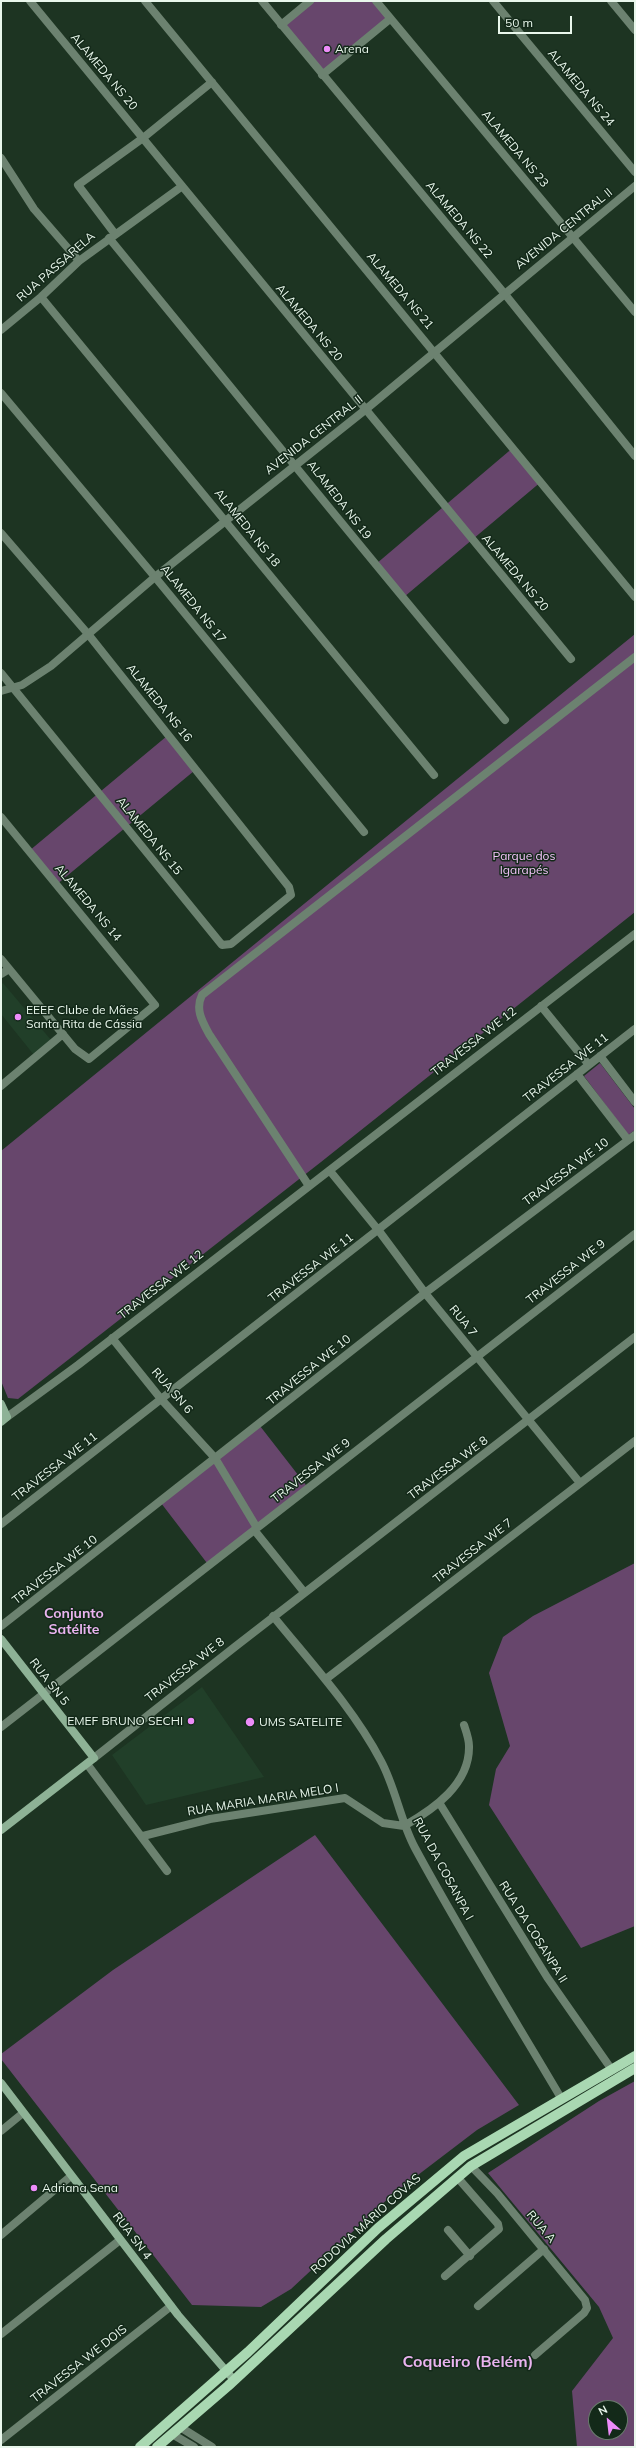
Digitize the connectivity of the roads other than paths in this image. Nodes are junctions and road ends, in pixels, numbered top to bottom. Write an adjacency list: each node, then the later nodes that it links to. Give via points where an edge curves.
1 (30, 1): 13 (street, ALAMEDA NS 20)
2 (145, 1): 12 (street, ALAMEDA NS 21)
3 (262, 1): 9 (street, ALAMEDA NS 22)
4 (310, 1): 9 (street)
5 (376, 1): 8 (street, ALAMEDA NS 23)
6 (493, 1): 15 (street, ALAMEDA NS 24)
7 (611, 1): 10 (street)
8 (390, 19): 11 (street); 19 (street, ALAMEDA NS 23)
9 (281, 25): 11 (street, ALAMEDA NS 22)
10 (635, 30)
11 (322, 75): 21 (street, ALAMEDA NS 22)
12 (212, 82): 13 (street); 25 (street, ALAMEDA NS 21)
13 (143, 138): 17 (street, ALAMEDA NS 20); 18 (street, ALAMEDA NS 19, via 78,185)
14 (1, 158): 20 (street, via 34,209)
15 (635, 172)
16 (635, 186): 19 (street, AVENIDA CENTRAL II)
17 (181, 187): 18 (street, RUA PASSARELA); 27 (street, ALAMEDA NS 20)
18 (112, 236): 20 (street, RUA PASSARELA); 29 (street, ALAMEDA NS 19)
19 (573, 236): 21 (street, AVENIDA CENTRAL II); 23 (street, ALAMEDA NS 23)
20 (80, 261): 22 (street, RUA PASSARELA)
21 (504, 293): 25 (street, AVENIDA CENTRAL II); 28 (street, ALAMEDA NS 22)
22 (41, 297): 24 (street, RUA PASSARELA); 30 (street, ALAMEDA NS 18)
23 (635, 312)
24 (1, 330)
25 (435, 352): 27 (street, AVENIDA CENTRAL II); 33 (street, ALAMEDA NS 21)
26 (1, 393): 32 (street, ALAMEDA NS 17)
27 (365, 410): 29 (street, AVENIDA CENTRAL II); 36 (street, ALAMEDA NS 20)
28 (635, 456)
29 (295, 464): 30 (street, AVENIDA CENTRAL II); 40 (street, ALAMEDA NS 19, via 374,565)
30 (226, 521): 32 (street, AVENIDA CENTRAL II); 41 (street, ALAMEDA NS 18)
31 (1, 532): 34 (street, ALAMEDA NS 16)
32 (155, 577): 34 (street, AVENIDA CENTRAL II); 43 (street, ALAMEDA NS 17)
33 (635, 597)
34 (88, 634): 38 (street, AVENIDA CENTRAL II, via 35,678); 44 (street, ALAMEDA NS 16, via 290,887)
35 (635, 657): 60 (street, via 202,995 199,1012 209,1034)
36 (571, 659)
37 (1, 673): 38 (street, ALAMEDA NS 15)
38 (14, 688): 39 (street, AVENIDA CENTRAL II); 44 (street, ALAMEDA NS 15, via 224,946 231,944)
39 (1, 690)
40 (505, 720)
41 (434, 775)
42 (1, 817): 51 (street, ALAMEDA NS 14, via 155,1005 91,1059 81,1055)
43 (364, 832)
44 (292, 893)
45 (635, 934): 49 (street, TRAVESSA WE 12)
46 (1, 960): 47 (street)
47 (8, 969): 48 (street); 51 (street)
48 (1, 974)
49 (541, 1006): 53 (street); 59 (street, TRAVESSA WE 12)
50 (635, 1029): 52 (street, TRAVESSA WE 11)
51 (63, 1034): 55 (street)
52 (600, 1056): 53 (street, TRAVESSA WE 11); 56 (street)
53 (589, 1065): 54 (street, TRAVESSA WE 11)
54 (577, 1074): 58 (street); 61 (street, TRAVESSA WE 11)
55 (1, 1086)
56 (635, 1102)
57 (635, 1135): 58 (street, TRAVESSA WE 10)
58 (628, 1140): 63 (street, TRAVESSA WE 10)
59 (330, 1171): 60 (street, TRAVESSA WE 12); 61 (street, RUA 7)
60 (309, 1186): 65 (street, TRAVESSA WE 12)
61 (379, 1231): 63 (street, RUA 7); 67 (street, TRAVESSA WE 11)
62 (635, 1234): 66 (street, TRAVESSA WE 9)
63 (425, 1293): 66 (street, RUA 7); 72 (street, TRAVESSA WE 10)
64 (635, 1337): 70 (street, TRAVESSA WE 8)
65 (112, 1338): 67 (street, RUA SN 6); 69 (street, TRAVESSA WE 12)
66 (476, 1356): 70 (street, RUA 7); 75 (street, TRAVESSA WE 9)
67 (161, 1399): 72 (street, RUA SN 6); 74 (street, TRAVESSA WE 11)
68 (1, 1404): 69 (main road)
69 (4, 1420)
70 (528, 1421): 73 (street, RUA 7); 76 (street, TRAVESSA WE 8)
71 (635, 1441): 73 (street, TRAVESSA WE 7)
72 (215, 1458): 75 (street, RUA SN 6); 78 (street, TRAVESSA WE 10)
73 (580, 1483): 80 (street, TRAVESSA WE 7)
74 (1, 1524)
75 (256, 1529): 76 (street); 81 (street, TRAVESSA WE 9)
76 (304, 1592): 77 (street, TRAVESSA WE 8)
77 (273, 1616): 80 (street, RUA DA COSANPA I); 84 (street, TRAVESSA WE 8)
78 (1, 1626)
79 (1, 1639): 81 (main road, RUA SN 5)
80 (326, 1679): 87 (street, RUA DA COSANPA I, via 374,1747 390,1783)
81 (43, 1693): 83 (street, TRAVESSA WE 9); 84 (main road, RUA SN 5)
82 (464, 1725): 86 (street, via 470,1745 466,1769)
83 (1, 1727)
84 (94, 1758): 85 (main road)
85 (87, 1764): 88 (main road); 89 (street)
86 (440, 1804): 87 (street); 93 (street, RUA DA COSANPA II, via 547,1977)
87 (404, 1826): 89 (street, RUA MARIA MARIA MELO I, via 383,1823 353,1801 342,1798 210,1819); 95 (street, RUA DA COSANPA I, via 464,1936)
88 (1, 1830)
89 (143, 1836): 90 (street)
90 (167, 1871)
91 (635, 2056): 93 (main road, RODOVIA MÁRIO COVAS)
92 (635, 2068): 98 (main road, RODOVIA MÁRIO COVAS)
93 (612, 2070): 95 (main road, RODOVIA MÁRIO COVAS)
94 (1, 2083): 96 (main road, RUA SN 4)
95 (561, 2098): 111 (main road, RODOVIA MÁRIO COVAS, via 464,2156 378,2228)
96 (23, 2113): 97 (street); 99 (main road, RUA SN 4)
97 (1, 2131)
98 (471, 2166): 100 (main road, RODOVIA MÁRIO COVAS); 104 (street, RUA A)
99 (71, 2176): 102 (street); 103 (main road, RUA SN 4)
100 (457, 2177): 105 (street, via 498,2224 499,2229); 112 (main road, RODOVIA MÁRIO COVAS, via 322,2297)
101 (448, 2230): 105 (street)
102 (1, 2235)
103 (120, 2240): 107 (main road, RUA SN 4); 109 (street)
104 (544, 2249): 108 (street); 110 (street, RUA A, via 581,2294 587,2308)
105 (470, 2256): 106 (street)
106 (445, 2276)
107 (171, 2306): 111 (main road, RUA SN 4); 114 (street, TRAVESSA WE DOIS)
108 (478, 2306)
109 (1, 2334)
110 (535, 2355)
111 (226, 2372): 112 (main road, RUA SN 4); 115 (main road, RODOVIA MÁRIO COVAS)
112 (234, 2380): 113 (main road, RODOVIA MÁRIO COVAS)
113 (176, 2431): 116 (main road, RODOVIA MÁRIO COVAS); 117 (street); 118 (street)
114 (1, 2440)
115 (140, 2447)
116 (157, 2447)
117 (194, 2447)
118 (212, 2447)

